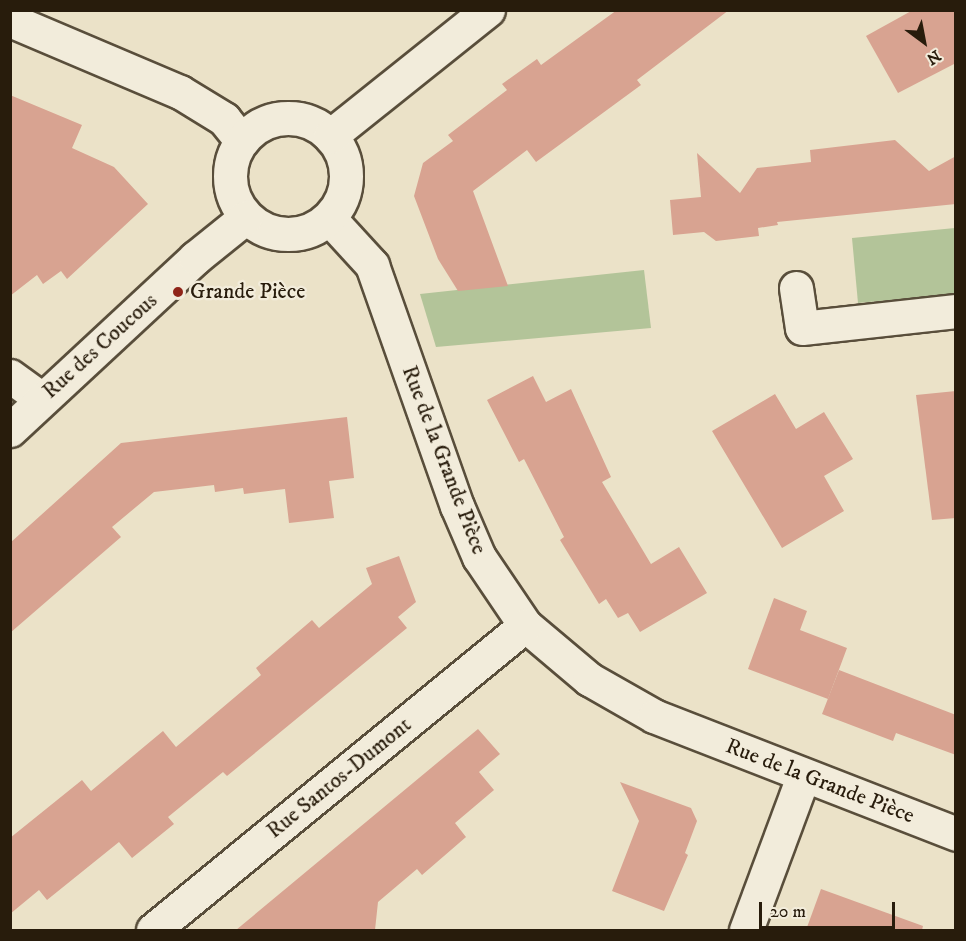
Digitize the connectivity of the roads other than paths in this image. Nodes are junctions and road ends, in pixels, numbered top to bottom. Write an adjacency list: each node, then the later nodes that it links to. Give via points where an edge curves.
1 (488, 10): 3 (street)
2 (10, 20): 4 (street, via 180,92 224,119)
3 (330, 136): 4 (street, via 306,121 284,118 261,124); 6 (street, via 342,156 346,176 341,201)
4 (242, 141): 5 (street, via 233,158 230,180 236,202)
5 (246, 217): 6 (street, via 268,231 290,234 314,229); 10 (street, Rue des Coucous)
6 (328, 218): 12 (street, Rue de la Grande Pièce, via 372,266 457,506 479,557)
7 (796, 288): 8 (street, via 802,328)
8 (956, 311)
9 (10, 376): 10 (street)
10 (42, 399): 11 (street, Rue des Coucous)
11 (10, 430)
12 (525, 626): 13 (street, Rue de la Grande Pièce, via 589,679 654,716); 15 (street, Rue Santos-Dumont)
13 (803, 777): 14 (street, Rue de la Grande Pièce); 16 (street)
14 (956, 834)
15 (153, 930)
16 (746, 930)

